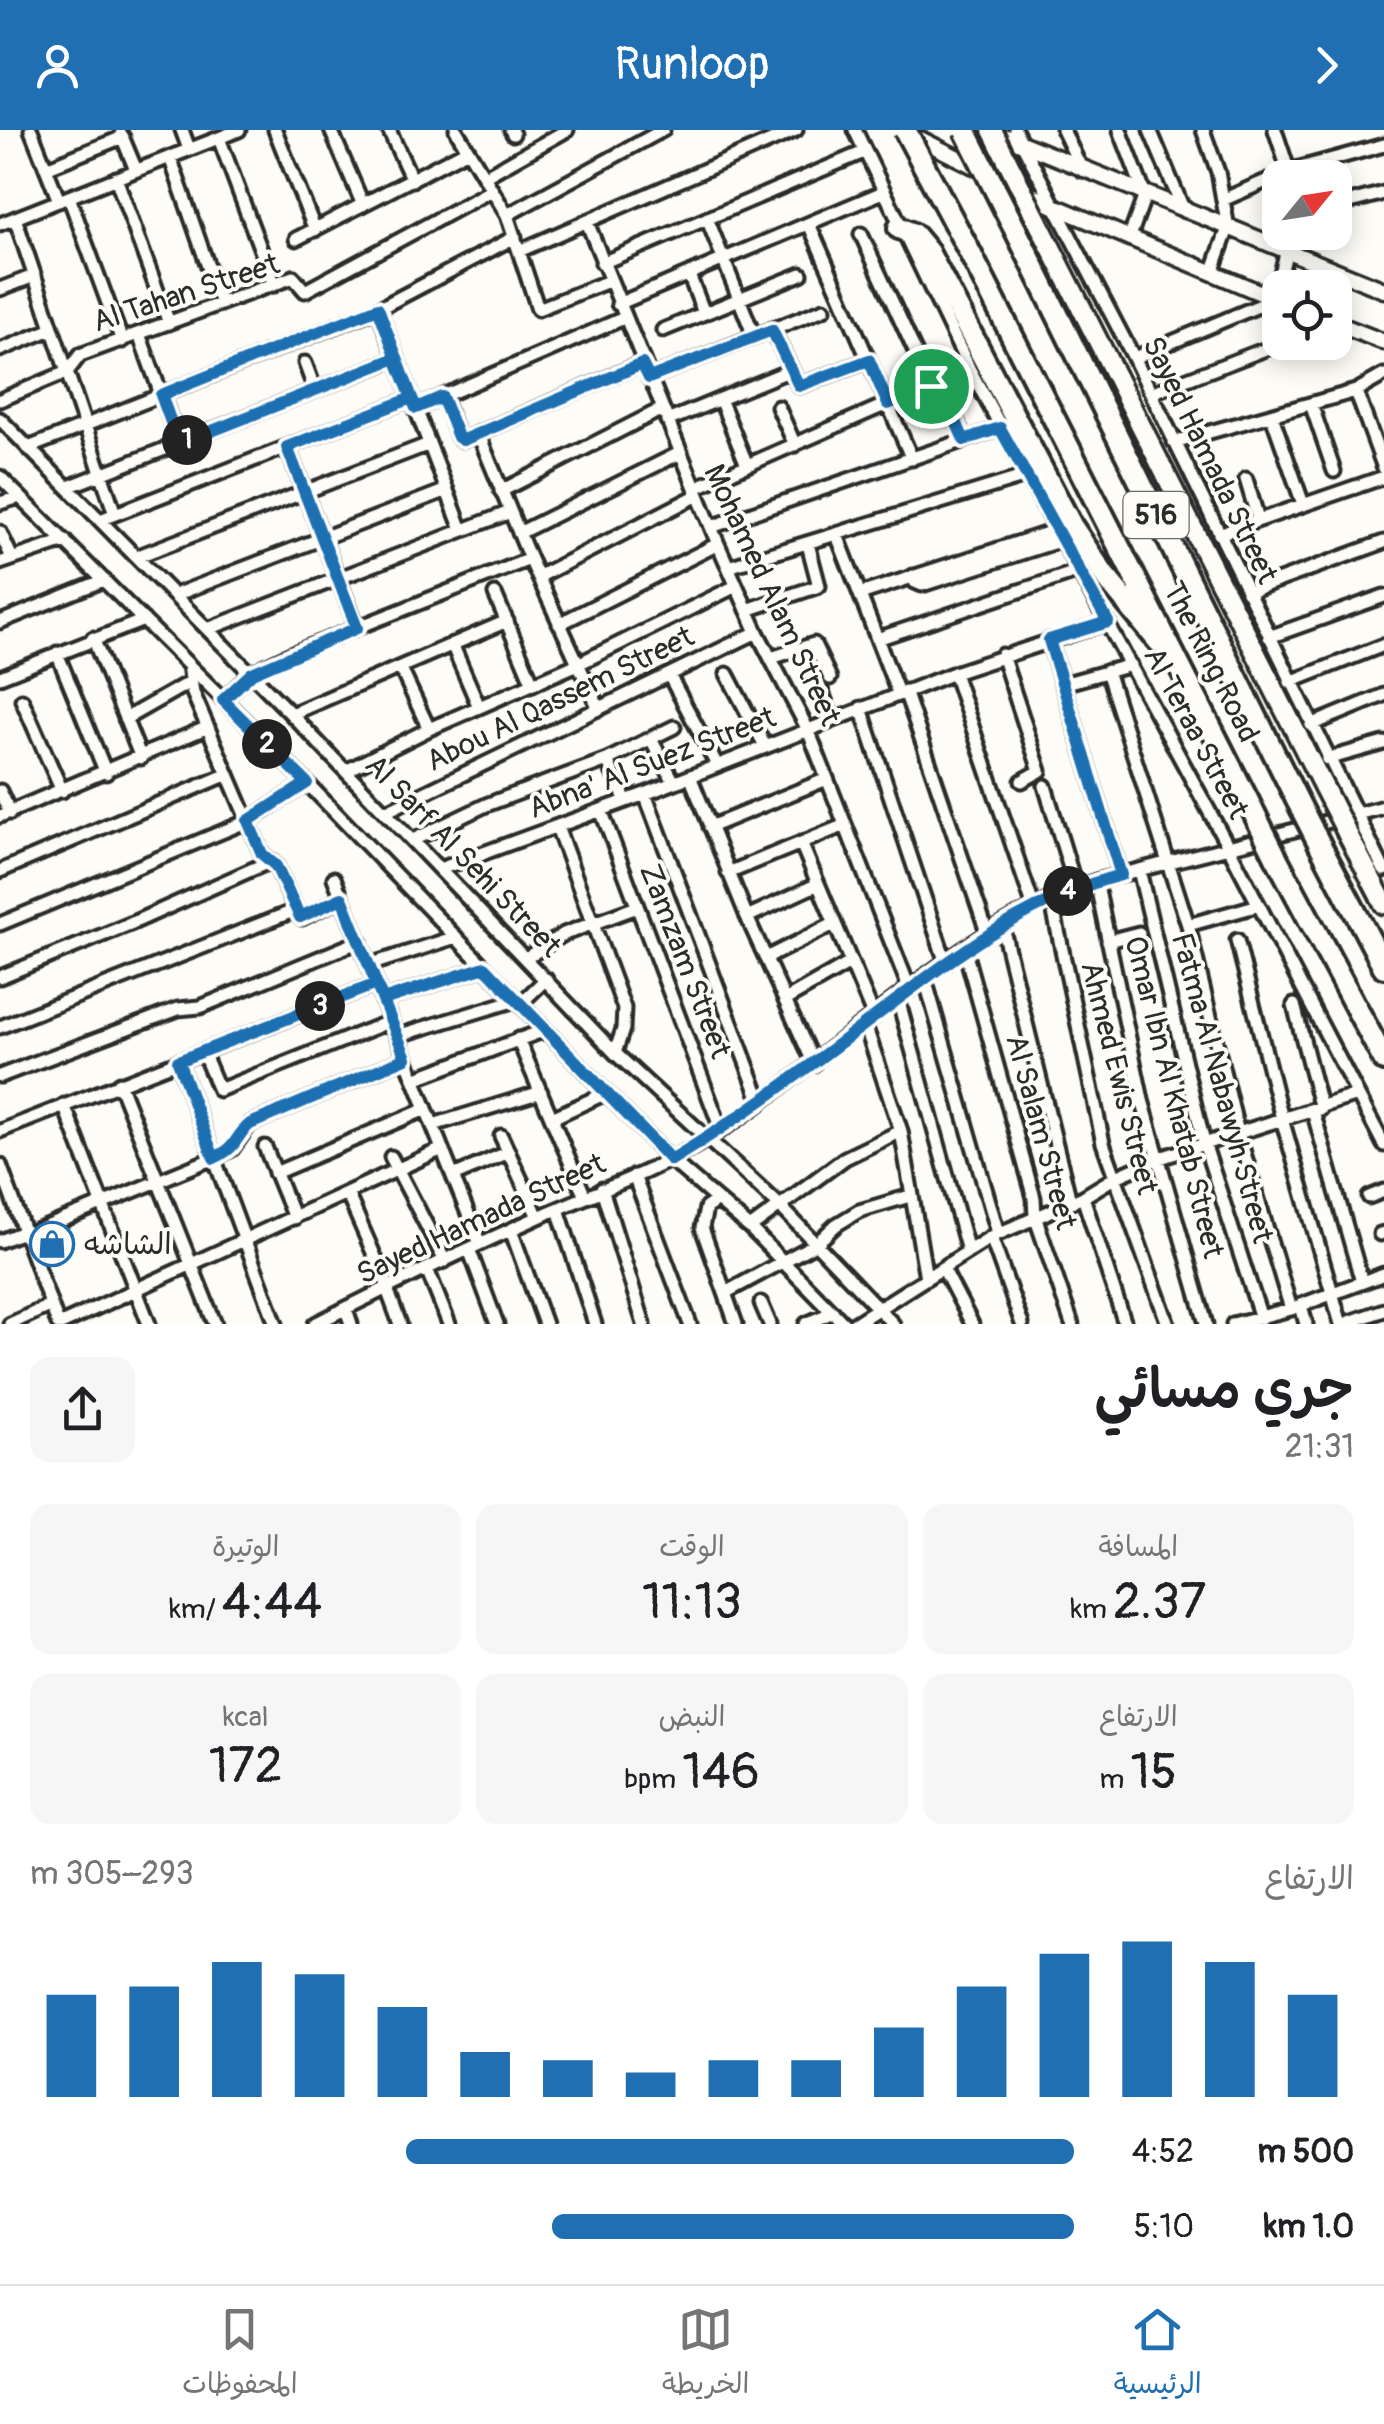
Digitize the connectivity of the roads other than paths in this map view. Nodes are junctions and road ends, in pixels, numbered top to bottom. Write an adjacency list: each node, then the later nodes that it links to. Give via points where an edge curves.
1 (31, 130): 30 (street)
2 (182, 130): 24 (street)
3 (239, 130): 22 (street)
4 (276, 130): 55 (street)
5 (331, 130): 44 (street)
6 (389, 130): 35 (street)
7 (456, 130): 25 (street)
8 (566, 130): 33 (street)
9 (662, 130): 47 (street)
10 (796, 130): 51 (street)
11 (854, 130): 26 (street, Al Teraa Street)
12 (904, 130): 45 (street); 198 (highway, The Ring Road / 516, bridge)
13 (965, 130): 295 (highway, The Ring Road / 516, bridge)
14 (990, 130): 21 (street); 271 (highway, The Ring Road / 516, bridge)
15 (1064, 130): 32 (street)
16 (1120, 130): 40 (street)
17 (1150, 130): 46 (street)
18 (1202, 130): 42 (street)
19 (1276, 130): 28 (street)
20 (121, 133): 30 (street); 31 (street)
21 (1018, 137): 32 (street); 45 (street, Sayed Hamada Street)
22 (220, 138): 24 (street); 70 (street)
23 (1384, 145): 29 (street)
24 (190, 150): 27 (street)
25 (468, 150): 33 (street); 35 (street)
26 (864, 152): 38 (street, Al Teraa Street); 49 (street)
27 (170, 157): 31 (street); 75 (street)
28 (1286, 160)
29 (1335, 160)
30 (46, 168): 41 (street)
31 (136, 170): 34 (street)
32 (1082, 170): 40 (street)
33 (484, 177): 37 (street)
34 (116, 178): 41 (street); 82 (street)
35 (412, 180): 44 (street)
36 (1262, 185): 42 (street)
37 (492, 190): 47 (street); 70 (street, Al Tahan Street, via 305,292 294,277)
38 (883, 192): 52 (street); 53 (street, Al Teraa Street)
39 (1384, 193): 43 (street)
40 (1145, 195): 46 (street); 59 (street)
41 (64, 198): 48 (street); 89 (street)
42 (1224, 199): 54 (street)
43 (1352, 201)
44 (363, 205): 55 (street)
45 (1054, 206): 59 (street); 94 (street, Sayed Hamada Street)
46 (1184, 211): 54 (street)
47 (507, 215): 57 (street)
48 (15, 218): 50 (street); 68 (street)
49 (707, 218): 62 (street); 63 (street)
50 (1, 222)
51 (587, 222): 60 (street); 63 (street, Mohamed Alam Street)
52 (808, 224): 62 (street); 95 (street)
53 (899, 228): 98 (street, Al Teraa Street); 198 (highway, via 928,252 1087,550)
54 (1228, 228): 61 (street); 65 (street)
55 (314, 230): 58 (street)
56 (861, 234): 103 (street)
57 (515, 238): 60 (street); 78 (street)
58 (296, 239)
59 (1129, 239): 65 (street)
60 (519, 251): 69 (street, via 539,310)
61 (1285, 251): 64 (street); 72 (street)
62 (724, 260): 67 (street); 74 (street)
63 (602, 263): 69 (street, Mohamed Alam Street)
64 (1282, 270)
65 (1212, 273): 73 (street)
66 (800, 274): 74 (street)
67 (688, 275): 76 (street); 80 (street)
68 (34, 276): 71 (street); 83 (street)
69 (609, 281): 76 (street, Mohamed Alam Street)
70 (274, 284): 75 (street, Al Tahan Street)
71 (0, 289)
72 (1384, 290)
73 (1262, 294)
74 (740, 298): 80 (street); 88 (street)
75 (220, 304): 82 (street, Al Tahan Street)
76 (618, 304): 81 (street, Mohamed Alam Street)
77 (1262, 306): 94 (street)
78 (378, 308): 93 (street); 107 (street)
79 (824, 309): 85 (street)
80 (704, 313): 84 (street)
81 (624, 318): 97 (street, Mohamed Alam Street); 108 (street)
82 (169, 323): 87 (street, Al Tahan Street)
83 (52, 329): 91 (street); 100 (street)
84 (663, 330)
85 (772, 330): 88 (street); 99 (street)
86 (1352, 330): 90 (street)
87 (139, 334): 89 (street, Al Tahan Street); 107 (street)
88 (754, 336): 102 (street)
89 (122, 340): 100 (street, Al Tahan Street, via 80,356)
90 (1384, 342)
91 (0, 350)
92 (1262, 350): 106 (street)
93 (396, 358): 104 (street); 111 (street)
94 (1134, 358): 106 (street, Sayed Hamada Street)
95 (869, 360): 99 (street, via 801,386); 112 (street)
96 (305, 364): 104 (street)
97 (642, 364): 102 (street, Mohamed Alam Street); 120 (street)
98 (969, 368): 103 (street); 119 (street, Al Teraa Street)
99 (791, 370): 109 (street)
100 (67, 372): 110 (street, Al Tahan Street); 118 (street)
101 (1384, 375): 105 (street)
102 (649, 378): 115 (street, Mohamed Alam Street)
103 (935, 384): 112 (street); 122 (street)
104 (315, 390): 124 (street)
105 (1356, 391): 113 (street); 121 (street)
106 (1150, 393): 123 (street, Sayed Hamada Street)
107 (161, 395): 118 (street); 124 (street)
108 (442, 397): 111 (street); 120 (street, via 458,437)
109 (720, 399): 115 (street); 131 (street)
110 (0, 400)
111 (414, 403): 125 (street); 127 (street)
112 (888, 404): 126 (street); 130 (street)
113 (1311, 404): 116 (street); 133 (street)
114 (778, 407): 126 (street)
115 (664, 415): 129 (street, Mohamed Alam Street); 141 (street)
116 (1272, 416): 123 (street); 146 (street)
117 (0, 419): 128 (street, Al Sarf Al Sehi Street)
118 (85, 425): 128 (street); 134 (street)
119 (1000, 428): 122 (street); 135 (street, Al Teraa Street)
120 (478, 434): 141 (street)
121 (1378, 434): 132 (street)
122 (964, 440): 130 (street)
123 (1174, 442): 155 (street, Sayed Hamada Street)
124 (179, 444): 134 (street)
125 (429, 444): 140 (street); 142 (street)
126 (795, 444): 131 (street)
127 (287, 447): 142 (street); 148 (street)
128 (28, 448): 139 (street, Al Sarf Al Sehi Street)
129 (680, 453): 143 (street, Mohamed Alam Street); 154 (street)
130 (912, 458): 151 (street)
131 (748, 465): 143 (street)
132 (1384, 468)
133 (1334, 470)
134 (101, 474): 139 (street); 148 (street)
135 (1026, 476): 156 (street); 157 (street, Al Teraa Street)
136 (1384, 476): 146 (street)
137 (0, 477): 144 (street, Al Sarf Al Sehi Street)
138 (1246, 479): 149 (street)
139 (68, 487): 150 (street, Al Sarf Al Sehi Street)
140 (446, 490): 152 (street); 158 (street)
141 (501, 491): 147 (street)
142 (304, 492): 158 (street); 163 (street)
143 (696, 492): 151 (street, Mohamed Alam Street); 168 (street)
144 (20, 497): 145 (street); 159 (street, Al Sarf Al Sehi Street)
145 (0, 503)
146 (1302, 504): 149 (street)
147 (510, 512): 152 (street); 154 (street)
148 (114, 514): 150 (street)
149 (1258, 519): 155 (street)
150 (100, 520): 163 (street, Al Sarf Al Sehi Street)
151 (711, 527): 161 (street, Mohamed Alam Street)
152 (462, 530): 169 (street)
153 (0, 532): 165 (street)
154 (519, 534): 164 (street)
155 (1219, 534): 172 (street, Sayed Hamada Street)
156 (837, 535): 162 (street); 174 (street)
157 (1060, 535): 167 (street, Al Teraa Street); 174 (street, via 922,585 913,576)
158 (322, 538): 169 (street); 175 (street)
159 (64, 541): 165 (street); 170 (street, Al Sarf Al Sehi Street)
160 (1384, 542): 172 (street)
161 (718, 544): 166 (street, Mohamed Alam Street); 182 (street)
162 (808, 544): 166 (street); 177 (street, via 819,586)
163 (136, 556): 175 (street, Al Sarf Al Sehi Street)
164 (530, 559): 168 (street); 183 (street)
165 (6, 561)
166 (728, 567): 171 (street, Mohamed Alam Street)
167 (1079, 572): 181 (street, Al Teraa Street); 187 (street)
168 (538, 577): 182 (street)
169 (338, 578): 183 (street); 184 (street)
170 (104, 580): 178 (street, Al Sarf Al Sehi Street); 180 (street)
171 (736, 586): 177 (street, Mohamed Alam Street); 195 (street)
172 (1247, 592): 188 (street, Sayed Hamada Street)
173 (495, 594): 179 (street)
174 (860, 594): 187 (street)
175 (174, 595): 184 (street, Al Sarf Al Sehi Street)
176 (1384, 596): 188 (street)
177 (747, 610): 185 (street, Mohamed Alam Street)
178 (144, 620): 186 (street); 196 (street, Al Sarf Al Sehi Street)
179 (506, 621): 190 (street); 208 (street)
180 (0, 622)
181 (1108, 622): 189 (street, Abna' Al Suez Street); 197 (street, Al Teraa Street)
182 (559, 624): 195 (street)
183 (357, 628): 202 (street)
184 (208, 629): 202 (street, Al Sarf Al Sehi Street)
185 (756, 632): 194 (street, Mohamed Alam Street); 204 (street, Abou Al Qassem Street)
186 (93, 638): 192 (street); 218 (street)
187 (877, 638): 210 (street)
188 (1268, 638): 207 (street, Sayed Hamada Street)
189 (1049, 640): 193 (street, Abna' Al Suez Street); 209 (street)
190 (452, 644): 199 (street); 214 (street)
191 (1384, 645): 207 (street)
192 (57, 654): 205 (street); 233 (street)
193 (1002, 656): 201 (street, Abna' Al Suez Street); 237 (street, via 1040,771)
194 (771, 658): 219 (street, via 814,644); 224 (street, Mohamed Alam Street)
195 (578, 664): 208 (street); 216 (street)
196 (189, 665): 206 (street); 213 (street, Al Sarf Al Sehi Street)
197 (1131, 665): 200 (street); 256 (street, Al Teraa Street)
198 (1180, 666): 315 (highway, The Ring Road / 516, bridge)
199 (400, 667): 217 (street); 223 (street)
200 (1106, 671): 209 (street); 258 (street)
201 (954, 672): 210 (street, Abna' Al Suez Street); 274 (street)
202 (252, 673): 213 (street); 217 (street, Al Sarf Al Sehi Street)
203 (727, 674): 227 (street)
204 (668, 675): 216 (street, Abou Al Qassem Street); 231 (street)
205 (0, 678)
206 (190, 682): 218 (street); 221 (street)
207 (1290, 682): 220 (street, Sayed Hamada Street)
208 (533, 684): 214 (street)
209 (1063, 684): 264 (street)
210 (902, 692): 215 (street, Abna' Al Suez Street); 283 (street)
211 (1384, 695): 220 (street)
212 (22, 700): 242 (street)
213 (223, 700): 239 (street, Al Sarf Al Sehi Street)
214 (479, 707): 223 (street)
215 (861, 708): 219 (street, Abna' Al Suez Street); 292 (street)
216 (599, 709): 247 (street, Abou Al Qassem Street)
217 (291, 714): 232 (street, Al Sarf Al Sehi Street)
218 (126, 719): 228 (street)
219 (833, 720): 224 (street, Abna' Al Suez Street)
220 (1311, 724): 229 (street, Sayed Hamada Street)
221 (208, 727): 228 (street); 234 (street)
222 (674, 727): 225 (street)
223 (429, 729): 232 (street)
224 (808, 730): 227 (street, Abna' Al Suez Street); 236 (street, Mohamed Alam Street)
225 (650, 738): 230 (street); 238 (street)
226 (1384, 742): 229 (street)
227 (765, 746): 231 (street, Abna' Al Suez Street)
228 (141, 758): 233 (street)
229 (1328, 759): 249 (street, Sayed Hamada Street)
230 (607, 760): 244 (street); 254 (street)
231 (717, 766): 235 (street, Abna' Al Suez Street)
232 (346, 770): 247 (street, Al Sarf Al Sehi Street)
233 (106, 773): 242 (street)
234 (228, 774): 250 (street); 262 (street)
235 (690, 776): 238 (street, Abna' Al Suez Street); 253 (street)
236 (827, 778): 251 (street, Mohamed Alam Street); 253 (street)
237 (1022, 780)
238 (674, 782): 243 (street, Abna' Al Suez Street)
239 (307, 783): 250 (street); 284 (street, Al Sarf Al Sehi Street)
240 (1045, 786): 268 (street)
241 (0, 791): 248 (street)
242 (62, 791): 248 (street)
243 (645, 794): 244 (street, Abna' Al Suez Street); 324 (street)
244 (626, 801): 246 (street, Abna' Al Suez Street)
245 (1384, 807): 249 (street, Sayed Hamada Street)
246 (601, 810): 252 (street, Abna' Al Suez Street); 273 (street, Zamzam Street)
247 (385, 812): 254 (street, Al Sarf Al Sehi Street)
248 (5, 814)
249 (1354, 814): 256 (street, Sayed Hamada Street); 261 (street, Sayed Hamada Street)
250 (248, 821): 257 (street); 277 (street)
251 (846, 824): 255 (street); 300 (street, Mohamed Alam Street)
252 (557, 827): 259 (street, Abna' Al Suez Street); 278 (street)
253 (710, 827): 263 (street)
254 (412, 840): 259 (street, Al Sarf Al Sehi Street)
255 (801, 843): 263 (street); 267 (street)
256 (1229, 848): 258 (street, Sayed Hamada Street); 272 (street, Al Teraa Street)
257 (271, 861): 275 (street); 296 (street)
258 (1168, 863): 260 (street, Sayed Hamada Street); 280 (street)
259 (440, 869): 289 (street, Al Sarf Al Sehi Street)
260 (1139, 870): 264 (street, Sayed Hamada Street); 337 (street, Fatma Al Nabawyh Street)
261 (1384, 870)
262 (0, 871)
263 (728, 873): 276 (street)
264 (1121, 875): 266 (street, Sayed Hamada Street)
265 (334, 878): 269 (street)
266 (1096, 881): 268 (street, Sayed Hamada Street); 287 (street, Omar Ibn Al Khatab Street)
267 (818, 884): 276 (street); 279 (street)
268 (1076, 888): 270 (street, Sayed Hamada Street)
269 (342, 898): 275 (street, via 302,918); 286 (street)
270 (1051, 898): 274 (street, Sayed Hamada Street); 351 (street, Ahmed Ewis Street)
271 (1384, 904)
272 (1259, 905): 280 (street); 323 (street, Al Teraa Street)
273 (638, 907): 278 (street); 331 (street, Zamzam Street)
274 (1034, 908): 281 (street, Sayed Hamada Street)
275 (296, 910): 308 (street)
276 (747, 916): 290 (street)
277 (0, 924)
278 (592, 924): 289 (street); 313 (street, via 624,1008)
279 (834, 924): 290 (street); 291 (street)
280 (1188, 925): 334 (street)
281 (1002, 926): 283 (street, Sayed Hamada Street); 359 (street)
282 (1139, 932): 287 (street)
283 (988, 935): 288 (street, Sayed Hamada Street)
284 (456, 937): 293 (street); 294 (street, Al Sarf Al Sehi Street)
285 (1236, 940): 329 (street)
286 (360, 941): 293 (street); 318 (street)
287 (1108, 941): 344 (street, Omar Ibn Al Khatab Street)
288 (965, 951): 292 (street, Sayed Hamada Street); 364 (street, Al Salam Street)
289 (526, 958): 298 (street, Al Sarf Al Sehi Street)
290 (766, 958): 303 (street)
291 (850, 962): 303 (street); 307 (street)
292 (946, 963): 297 (street, Sayed Hamada Street)
293 (369, 966): 299 (street)
294 (485, 967): 302 (street); 304 (street, Al Sarf Al Sehi Street)
295 (1384, 968)
296 (0, 977)
297 (925, 978): 300 (street, Sayed Hamada Street); 370 (street)
298 (546, 980): 304 (street); 313 (street, Al Sarf Al Sehi Street)
299 (376, 984): 302 (street); 312 (street)
300 (910, 990): 301 (street, Sayed Hamada Street)
301 (898, 999): 307 (street, Sayed Hamada Street); 375 (street)
302 (383, 1000): 306 (street)
303 (785, 1000): 317 (street)
304 (518, 1002): 309 (street, Al Sarf Al Sehi Street); 310 (street)
305 (1294, 1005): 327 (street)
306 (391, 1020): 310 (street); 312 (street, via 221,1089)
307 (869, 1021): 317 (street, Sayed Hamada Street); 333 (street)
308 (0, 1028)
309 (545, 1030): 311 (street); 322 (street, Al Sarf Al Sehi Street)
310 (398, 1036): 314 (street)
311 (518, 1039): 319 (street); 321 (street)
312 (203, 1052): 316 (street)
313 (615, 1052): 336 (street, Al Sarf Al Sehi Street)
314 (406, 1058): 319 (street); 343 (street, via 250,1124 235,1146)
315 (1384, 1060)
316 (178, 1061): 320 (street); 343 (street)
317 (814, 1064): 324 (street, Sayed Hamada Street)
318 (0, 1076)
319 (414, 1080): 326 (street)
320 (120, 1082): 325 (street); 352 (street)
321 (541, 1092): 328 (street); 330 (street)
322 (606, 1093): 328 (street); 345 (street, Al Sarf Al Sehi Street)
323 (1358, 1094): 327 (street); 338 (street, Al Teraa Street)
324 (762, 1102): 331 (street, Sayed Hamada Street)
325 (64, 1105): 332 (street); 361 (street)
326 (426, 1109): 330 (street); 348 (street)
327 (1317, 1110): 329 (street); 383 (street)
328 (552, 1118): 358 (street)
329 (1282, 1119): 334 (street); 387 (street)
330 (433, 1126): 340 (street)
331 (722, 1129): 336 (street, Sayed Hamada Street)
332 (0, 1131)
333 (901, 1131): 356 (street); 362 (street, via 845,1158)
334 (1238, 1133): 337 (street); 392 (street)
335 (501, 1136): 341 (street)
336 (706, 1140): 345 (street, Sayed Hamada Street); 362 (street, Al Sarf Al Sehi Street)
337 (1204, 1144): 344 (street); 395 (street, Fatma Al Nabawyh Street)
338 (1384, 1145)
339 (264, 1147): 348 (street)
340 (442, 1149): 347 (street); 349 (street)
341 (509, 1152): 349 (street); 366 (street)
342 (391, 1157): 347 (street)
343 (214, 1158): 352 (street); 371 (street)
344 (1157, 1159): 351 (street); 422 (street, Omar Ibn Al Khatab Street)
345 (671, 1160): 350 (street, Sayed Hamada Street); 360 (street, Al Sarf Al Sehi Street)
346 (0, 1165): 369 (street)
347 (398, 1170): 355 (street); 376 (street)
348 (276, 1173): 365 (street)
349 (453, 1176): 374 (street)
350 (634, 1176): 353 (street, Sayed Hamada Street); 410 (street)
351 (1114, 1178): 359 (street); 421 (street, Ahmed Ewis Street)
352 (158, 1180): 361 (street); 378 (street)
353 (602, 1189): 358 (street, Sayed Hamada Street); 409 (street)
354 (1384, 1191): 357 (street)
355 (347, 1193): 365 (street); 384 (street)
356 (910, 1196): 373 (street, via 858,1211); 382 (street)
357 (1368, 1196)
358 (585, 1197): 363 (street, Sayed Hamada Street)
359 (1077, 1199): 364 (street); 420 (street)
360 (716, 1201): 367 (street, Al Sarf Al Sehi Street); 386 (street, via 706,1208 702,1228)
361 (102, 1203): 369 (street); 385 (street)
362 (778, 1205): 367 (street); 373 (street, Al Sarf Al Sehi Street)
363 (558, 1209): 366 (street, Sayed Hamada Street); 408 (street)
364 (1035, 1216): 370 (street); 419 (street, Al Salam Street)
365 (294, 1218): 371 (street)
366 (538, 1218): 368 (street, Sayed Hamada Street)
367 (750, 1228): 377 (street, Al Sarf Al Sehi Street)
368 (511, 1230): 374 (street, Sayed Hamada Street); 407 (street)
369 (24, 1234): 372 (street); 389 (street)
370 (995, 1235): 375 (street); 418 (street)
371 (245, 1240): 378 (street); 401 (street)
372 (0, 1242)
373 (817, 1242): 377 (street); 390 (street, Al Sarf Al Sehi Street)
374 (475, 1247): 376 (street, Sayed Hamada Street); 406 (street)
375 (968, 1251): 379 (street)
376 (445, 1261): 380 (street, Sayed Hamada Street)
377 (784, 1262): 386 (street); 394 (street, Al Sarf Al Sehi Street)
378 (192, 1265): 385 (street); 400 (street)
379 (943, 1268): 382 (street); 417 (street)
380 (427, 1269): 384 (street, Sayed Hamada Street); 405 (street)
381 (1384, 1274): 383 (street)
382 (926, 1278): 390 (street)
383 (1362, 1282): 387 (street)
384 (388, 1289): 391 (street, Sayed Hamada Street); 404 (street)
385 (135, 1290): 398 (street); 399 (street)
386 (725, 1293): 411 (street)
387 (1333, 1294): 392 (street); 425 (street)
388 (761, 1303): 412 (street)
389 (51, 1306): 397 (street); 398 (street)
390 (878, 1307): 415 (street); 416 (street, Al Sarf Al Sehi Street)
391 (346, 1308): 402 (street, Sayed Hamada Street); 403 (street)
392 (1296, 1308): 396 (street); 424 (street)
393 (1384, 1310): 425 (street)
394 (833, 1312): 413 (street); 414 (street, Al Sarf Al Sehi Street)
395 (1261, 1318): 396 (street); 423 (street)
396 (1277, 1318)
397 (10, 1324)
398 (59, 1324)
399 (149, 1324)
400 (215, 1324)
401 (276, 1324)
402 (315, 1324)
403 (351, 1324)
404 (400, 1324)
405 (449, 1324)
406 (497, 1324)
407 (545, 1324)
408 (595, 1324)
409 (644, 1324)
410 (690, 1324)
411 (736, 1324)
412 (770, 1324)
413 (806, 1324)
414 (844, 1324)
415 (854, 1324)
416 (894, 1324)
417 (972, 1324)
418 (1022, 1324)
419 (1072, 1324)
420 (1125, 1324)
421 (1168, 1324)
422 (1206, 1324)
423 (1233, 1324)
424 (1306, 1324)
425 (1342, 1324)

